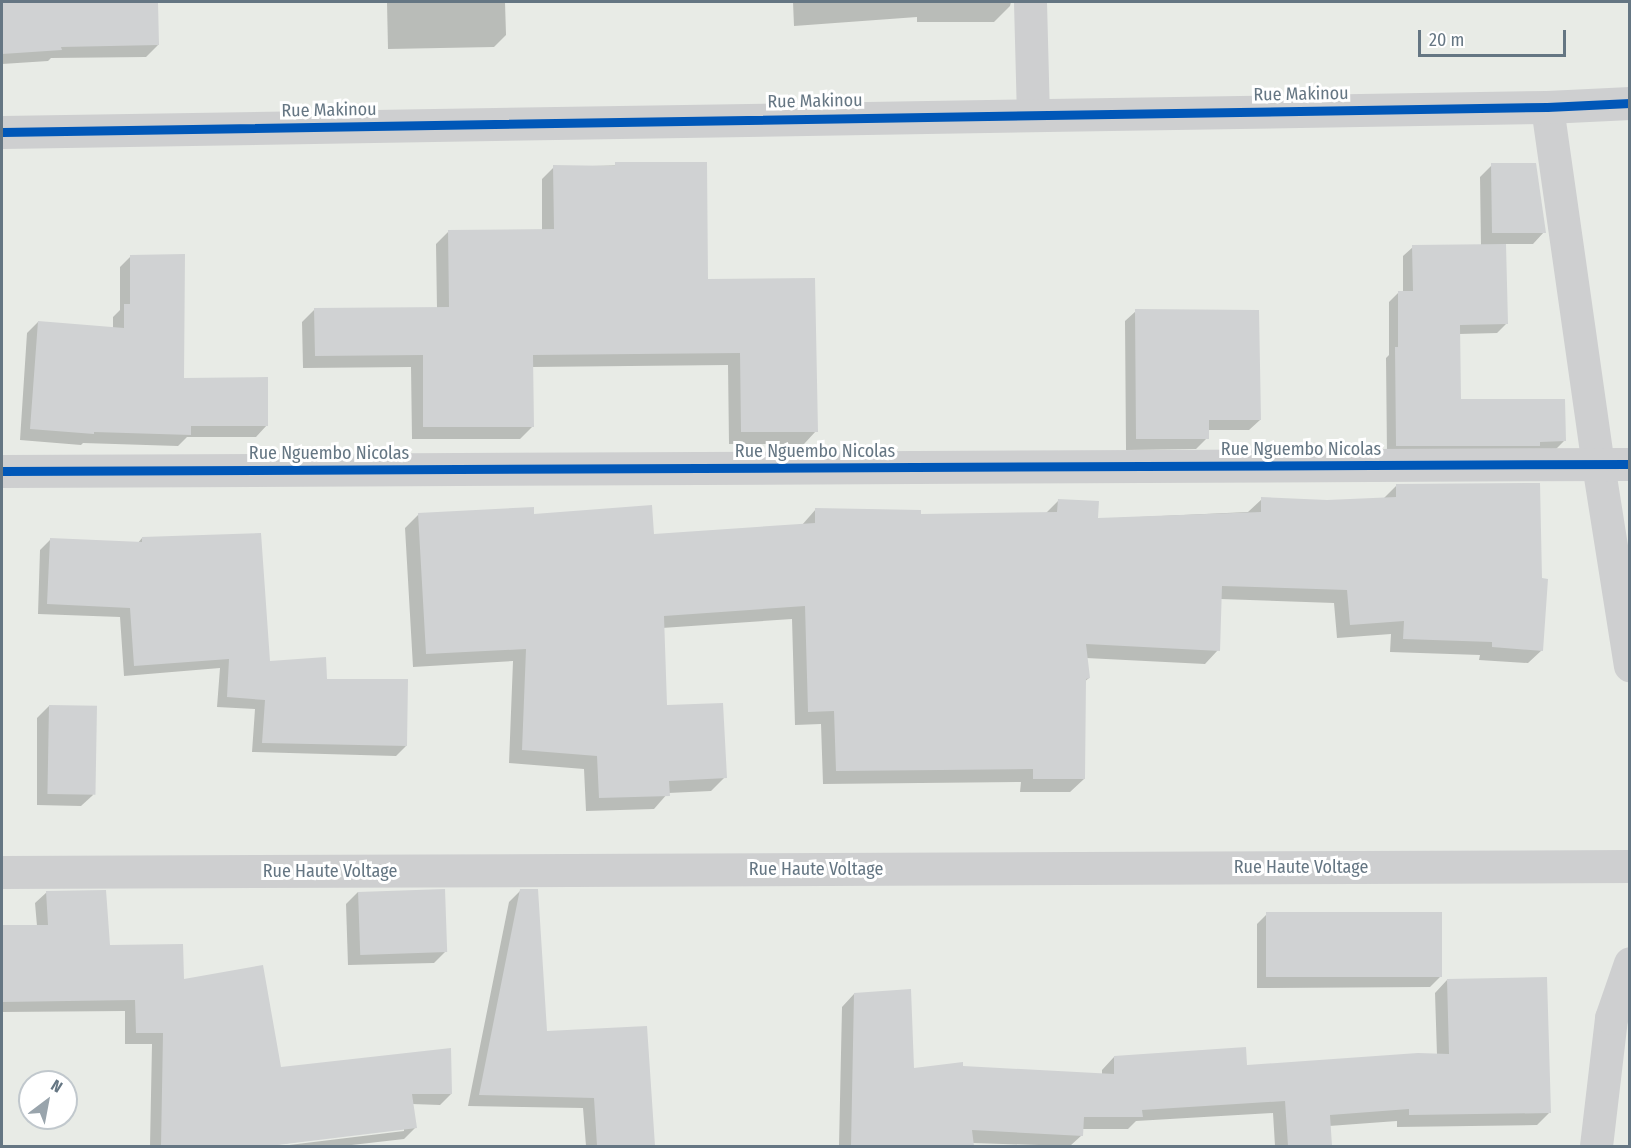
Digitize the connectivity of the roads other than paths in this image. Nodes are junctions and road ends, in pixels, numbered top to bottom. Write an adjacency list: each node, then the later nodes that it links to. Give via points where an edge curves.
1 (1030, 2): 4 (street)
2 (1629, 103): 3 (street, Rue Makinou)
3 (1547, 107): 4 (street, Rue Makinou); 6 (street)
4 (1033, 114): 5 (street, Rue Makinou)
5 (2, 132)
6 (1614, 464): 7 (street, Rue Nguembo Nicolas); 8 (street)
7 (2, 471)
8 (1629, 665)
9 (1629, 866): 10 (street, Rue Haute Voltage)
10 (2, 872)
11 (1629, 963): 12 (street, via 1611,1018)
12 (1596, 1146)

